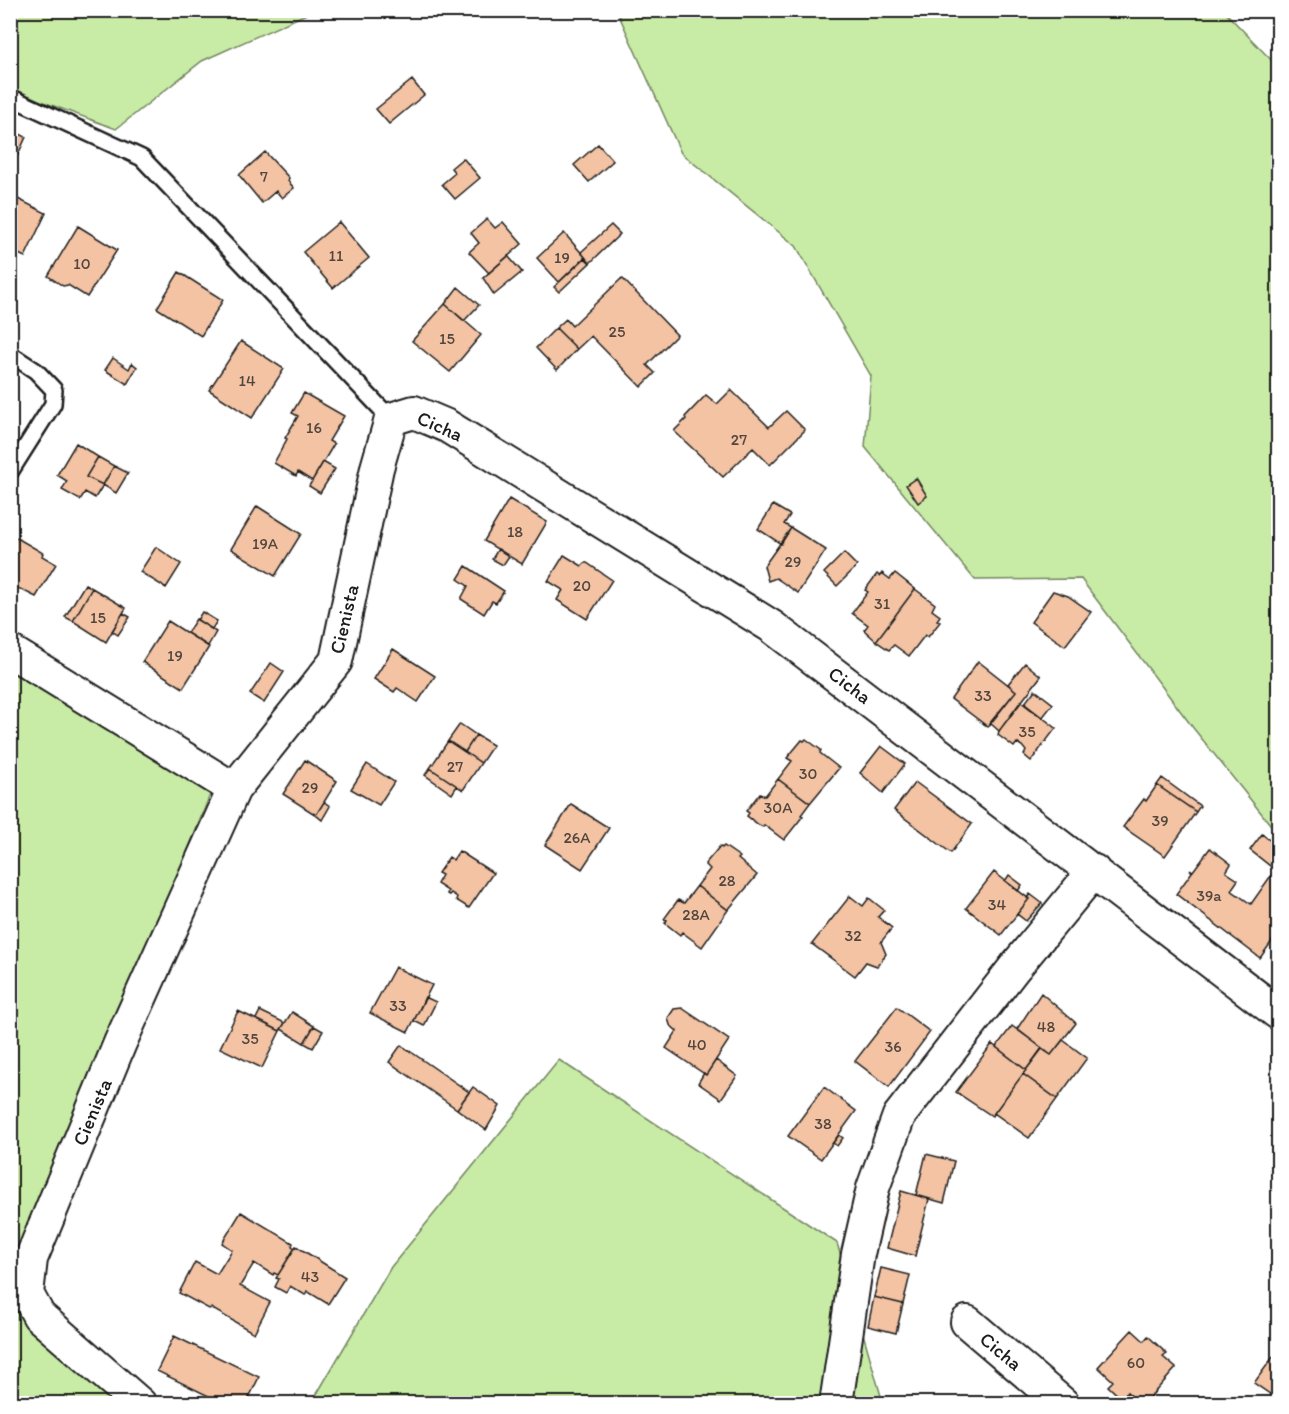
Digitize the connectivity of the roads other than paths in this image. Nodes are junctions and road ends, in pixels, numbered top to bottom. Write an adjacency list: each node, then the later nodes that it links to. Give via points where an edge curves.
1 (10, 98): 3 (lane, via 142,158)
2 (10, 354): 4 (lane, via 36,371 54,390 53,404)
3 (391, 419): 6 (street, Cienista, via 336,661); 7 (street, Cicha, via 414,412 447,426 771,626)
4 (10, 472)
5 (10, 651): 6 (street)
6 (234, 789): 10 (street, Cienista, via 120,1044 31,1259 27,1294 39,1316)
7 (1094, 871): 8 (street, Cicha); 11 (street, via 899,1116 873,1188 858,1254)
8 (1278, 1013)
9 (967, 1322): 12 (street, Cicha)
10 (140, 1404)
11 (836, 1404)
12 (1063, 1404)

